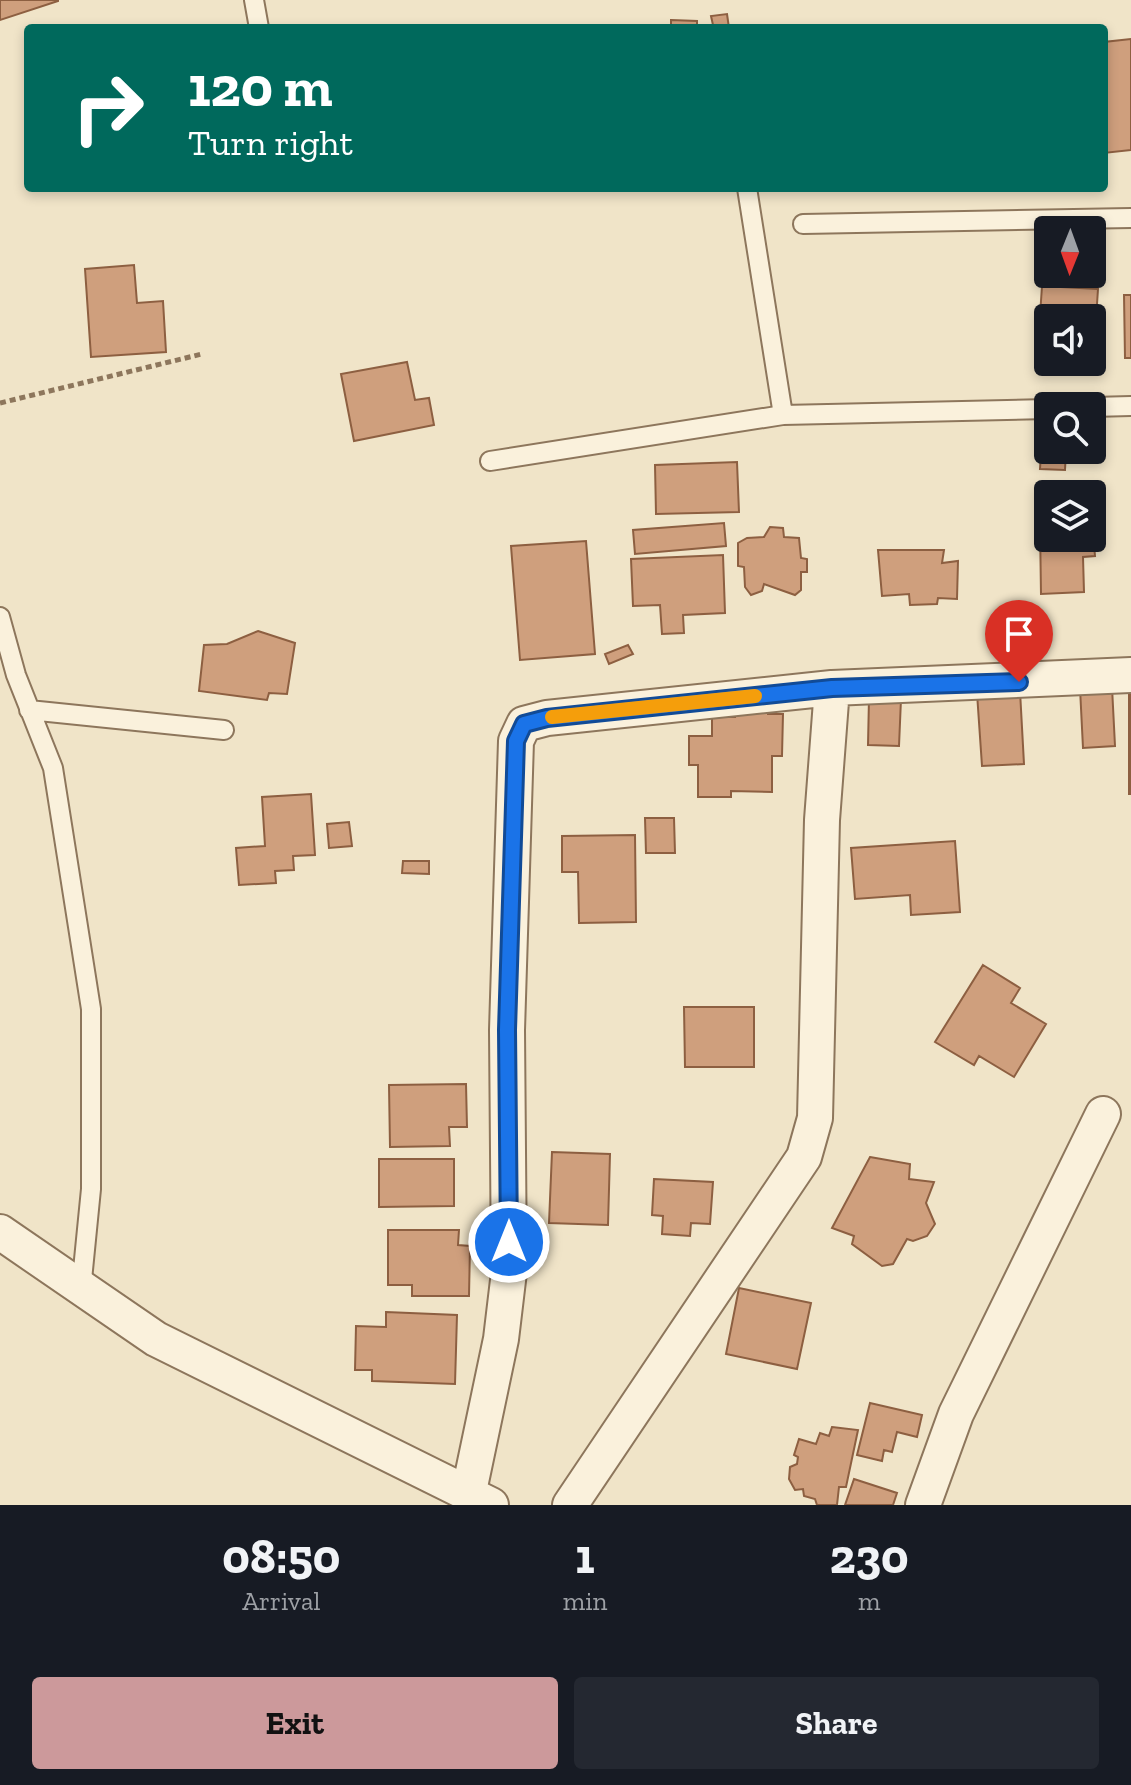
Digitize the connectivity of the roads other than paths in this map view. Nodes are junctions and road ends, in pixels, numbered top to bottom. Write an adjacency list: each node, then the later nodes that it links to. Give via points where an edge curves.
1 (254, 0): 2 (lane)
2 (258, 24)
3 (748, 192): 9 (lane)
4 (1131, 218): 5 (lane)
5 (803, 224)
6 (1131, 406): 7 (lane)
7 (1106, 407)
8 (1034, 409): 9 (lane)
9 (783, 415): 10 (lane)
10 (490, 461)
11 (0, 617): 14 (lane)
12 (1131, 675): 13 (street)
13 (832, 688): 19 (street, via 547,718 524,724 516,741 507,1030 509,1272); 20 (street, via 822,820 815,1118 804,1157)
14 (29, 710): 15 (lane); 18 (lane, via 53,768 91,1009 91,1189)
15 (224, 730)
16 (1103, 1114): 21 (street, via 956,1414)
17 (0, 1232): 18 (street)
18 (81, 1290): 19 (street, via 156,1339)
19 (480, 1501)
20 (570, 1505)
21 (923, 1505)

